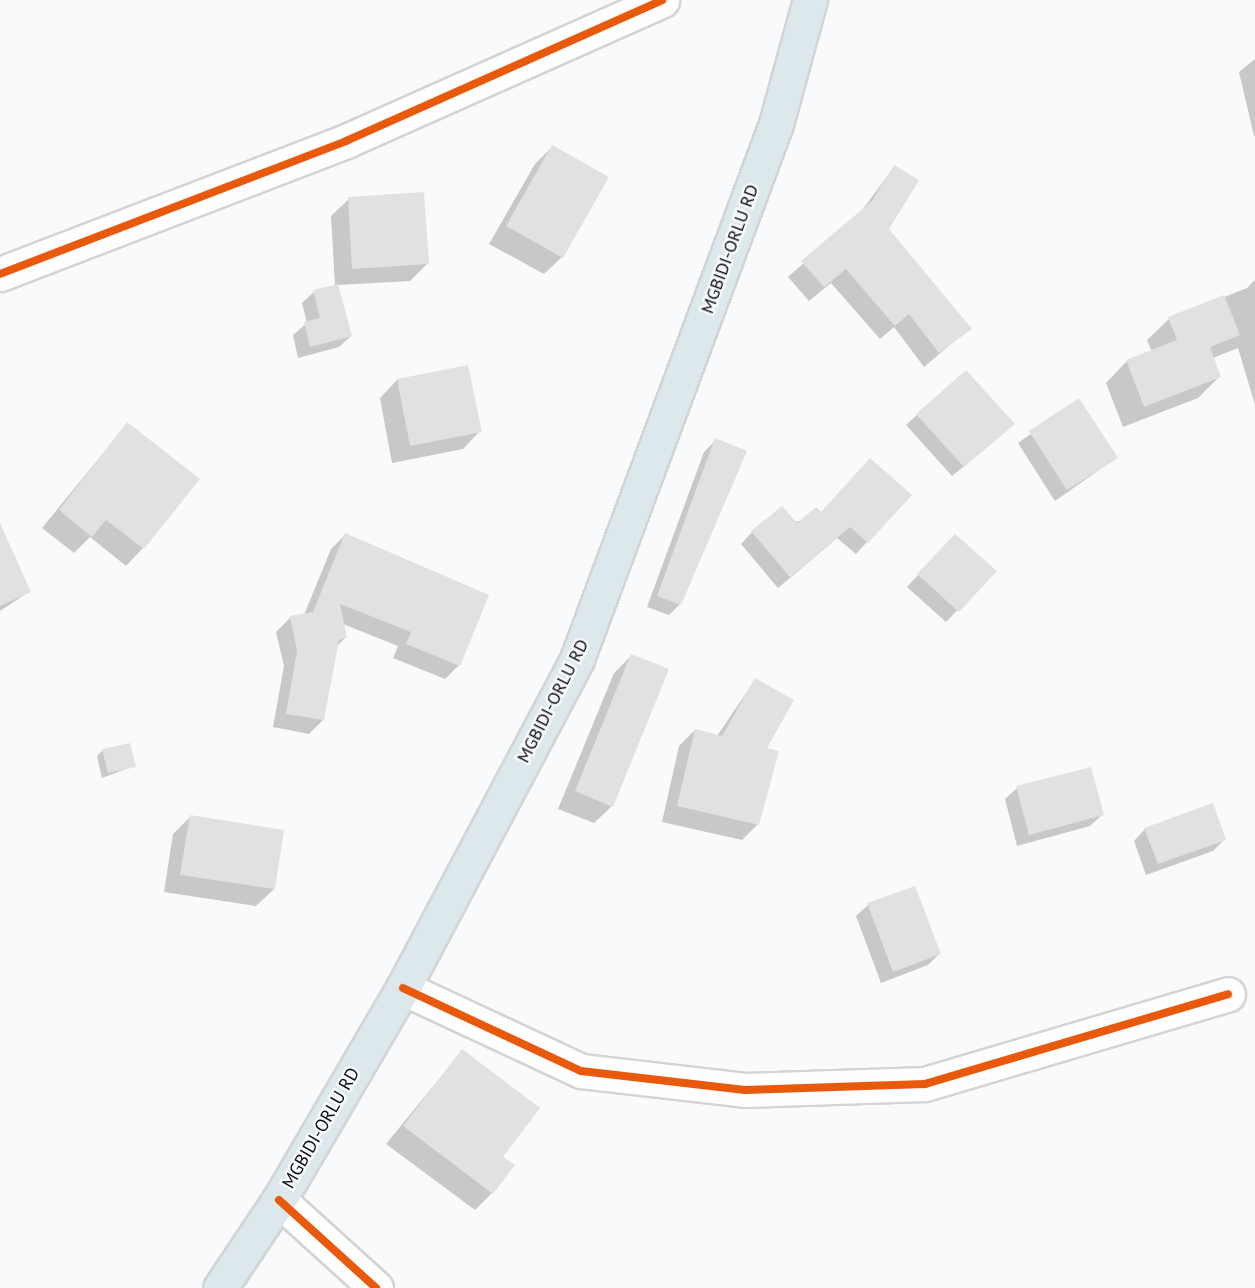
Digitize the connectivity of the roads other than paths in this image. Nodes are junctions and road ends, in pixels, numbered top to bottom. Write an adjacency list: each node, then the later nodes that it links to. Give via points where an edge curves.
1 (662, 0): 3 (street, via 346,141)
2 (810, 0): 4 (main road, MGBIDI-ORLU RD, via 776,124 577,659)
3 (0, 274)
4 (403, 988): 5 (street, via 581,1071 745,1090 925,1084); 6 (main road, MGBIDI-ORLU RD)
5 (1228, 994)
6 (279, 1200): 7 (main road, MGBIDI-ORLU RD); 8 (street)
7 (220, 1288)
8 (376, 1288)

